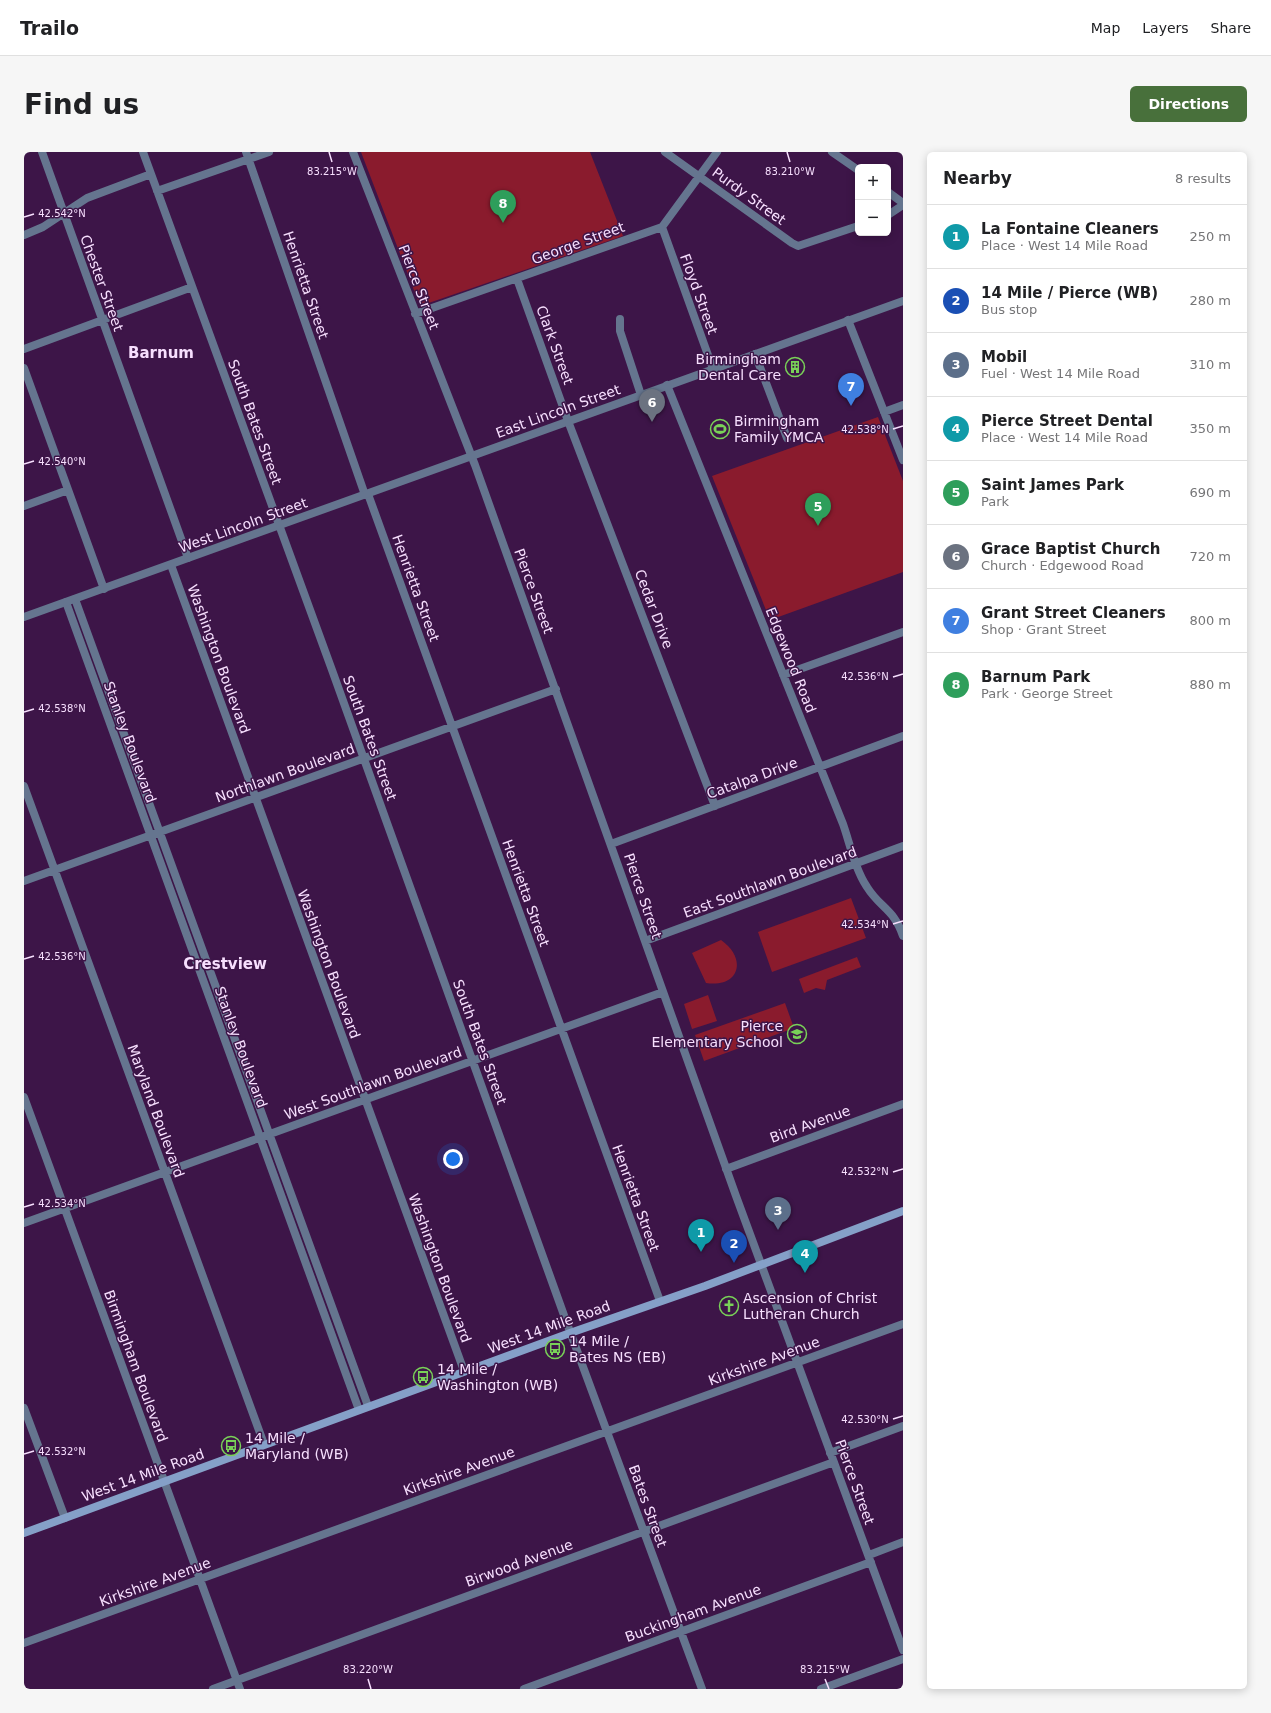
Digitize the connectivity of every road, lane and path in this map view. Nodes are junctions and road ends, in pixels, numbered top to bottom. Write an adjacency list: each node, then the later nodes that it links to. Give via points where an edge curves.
1 (42, 152): 15 (street, Chester Street)
2 (143, 152): 10 (street, South Bates Street)
3 (269, 152): 8 (street)
4 (352, 152): 23 (street, Pierce Street)
5 (665, 152): 11 (street, Purdy Street)
6 (717, 152): 11 (street)
7 (832, 152): 9 (street)
8 (248, 156): 12 (street); 40 (street, Henrietta Street)
9 (855, 168)
10 (151, 174): 12 (street, South Bates Street); 15 (street, via 87,198)
11 (699, 176): 17 (street); 18 (street, Purdy Street, via 798,246)
12 (157, 191): 21 (street, South Bates Street)
13 (891, 194): 14 (street)
14 (903, 204): 16 (street)
15 (63, 212): 19 (street, via 43,227); 25 (street, Chester Street)
16 (891, 212)
17 (662, 227): 20 (street, George Street); 30 (street, Floyd Street)
18 (855, 227)
19 (24, 235)
20 (517, 279): 23 (street, George Street); 35 (street, Clark Street)
21 (192, 287): 25 (street); 42 (street, South Bates Street)
22 (903, 301): 26 (street, East Lincoln Street)
23 (415, 314): 37 (street, Pierce Street)
24 (620, 319): 32 (street, via 620,331)
25 (102, 320): 27 (street); 43 (street, Chester Street)
26 (848, 320): 28 (street, East Lincoln Street); 34 (street)
27 (24, 349)
28 (755, 354): 30 (street, East Lincoln Street); 36 (street)
29 (24, 368): 39 (street)
30 (713, 369): 31 (street, East Lincoln Street)
31 (667, 385): 32 (street, East Lincoln Street); 50 (street, Edgewood Road)
32 (641, 395): 35 (street, East Lincoln Street)
33 (903, 405): 34 (street)
34 (884, 412): 38 (street)
35 (568, 421): 37 (street, East Lincoln Street); 60 (street, Cedar Drive)
36 (787, 438)
37 (471, 456): 40 (street, West Lincoln Street); 51 (street, Pierce Street)
38 (903, 460)
39 (68, 490): 41 (street); 45 (street)
40 (367, 494): 42 (street, West Lincoln Street); 52 (street, Henrietta Street)
41 (24, 506)
42 (278, 526): 43 (street, West Lincoln Street); 56 (street, South Bates Street)
43 (188, 558): 44 (street, West Lincoln Street)
44 (171, 565): 45 (street, West Lincoln Street); 59 (street, Washington Boulevard)
45 (104, 589): 46 (street, West Lincoln Street)
46 (75, 599): 47 (street, West Lincoln Street); 53 (street, Stanley Boulevard)
47 (66, 602): 48 (street, West Lincoln Street); 54 (street, Stanley Boulevard)
48 (24, 618)
49 (903, 632): 50 (street)
50 (783, 675): 57 (street, Edgewood Road)
51 (556, 689): 52 (street, Northlawn Boulevard); 63 (street, Pierce Street)
52 (452, 726): 56 (street, Northlawn Boulevard); 73 (street, Henrietta Street)
53 (121, 727): 54 (street); 61 (street, Stanley Boulevard)
54 (112, 730): 62 (street, Stanley Boulevard)
55 (903, 736): 57 (street, Catalpa Drive)
56 (362, 758): 59 (street, Northlawn Boulevard); 74 (street, South Bates Street)
57 (820, 767): 60 (street, Catalpa Drive); 65 (street, Edgewood Road)
58 (24, 786): 66 (street, Maryland Boulevard)
59 (255, 797): 61 (street, Northlawn Boulevard); 76 (street, Washington Boulevard)
60 (715, 806): 63 (street, Catalpa Drive)
61 (159, 832): 62 (street, Northlawn Boulevard); 70 (street, Stanley Boulevard)
62 (151, 835): 66 (street, Northlawn Boulevard); 71 (street, Stanley Boulevard)
63 (611, 844): 69 (street, Pierce Street)
64 (903, 846): 65 (street, East Southlawn Boulevard)
65 (857, 864): 68 (street, Edgewood Road, via 868,889 894,916); 69 (street, East Southlawn Boulevard)
66 (55, 870): 67 (street, Northlawn Boulevard); 81 (street, Maryland Boulevard)
67 (24, 881)
68 (903, 936)
69 (645, 941): 72 (street, Pierce Street)
70 (213, 978): 71 (street); 78 (street, Stanley Boulevard)
71 (204, 982): 79 (street, Stanley Boulevard)
72 (663, 992): 73 (street, West Southlawn Boulevard); 80 (street, Pierce Street)
73 (562, 1028): 74 (street, West Southlawn Boulevard); 88 (street, Henrietta Street)
74 (472, 1060): 76 (street, West Southlawn Boulevard); 90 (street, South Bates Street)
75 (24, 1097): 82 (street, Birmingham Boulevard)
76 (365, 1100): 78 (street, West Southlawn Boulevard); 92 (street, Washington Boulevard)
77 (903, 1104): 80 (street, Bird Avenue)
78 (269, 1134): 79 (street, West Southlawn Boulevard); 86 (street, Stanley Boulevard)
79 (260, 1138): 81 (street, West Southlawn Boulevard); 87 (street, Stanley Boulevard)
80 (726, 1169): 85 (street, Pierce Street)
81 (165, 1172): 82 (street, West Southlawn Boulevard); 98 (street, Maryland Boulevard)
82 (65, 1208): 84 (street, West Southlawn Boulevard); 101 (street, Birmingham Boulevard)
83 (903, 1211): 85 (main road, West 14 Mile Road)
84 (24, 1223)
85 (761, 1265): 88 (main road, West 14 Mile Road); 91 (street, Pierce Street)
86 (317, 1268): 87 (street); 93 (street, Stanley Boulevard)
87 (308, 1271): 95 (street, Stanley Boulevard)
88 (660, 1301): 90 (main road, West 14 Mile Road)
89 (903, 1324): 91 (street, Kirkshire Avenue)
90 (570, 1333): 92 (main road, West 14 Mile Road); 97 (street, Bates Street)
91 (798, 1363): 97 (street, Kirkshire Avenue); 99 (street, Pierce Street)
92 (464, 1371): 93 (main road, West 14 Mile Road)
93 (368, 1406): 95 (main road, West 14 Mile Road)
94 (24, 1408): 102 (street)
95 (359, 1410): 98 (main road, West 14 Mile Road)
96 (903, 1426): 99 (street)
97 (607, 1432): 103 (street, Bates Street); 107 (street, Kirkshire Avenue)
98 (264, 1444): 101 (main road, West 14 Mile Road)
99 (830, 1453): 100 (street, Pierce Street)
100 (834, 1462): 103 (street, Birwood Avenue); 106 (street, Pierce Street)
101 (164, 1481): 102 (main road, West 14 Mile Road); 107 (street, Birmingham Boulevard)
102 (65, 1518): 104 (main road, West 14 Mile Road)
103 (644, 1531): 108 (street, Bates Street); 112 (street, Birwood Avenue)
104 (24, 1533)
105 (903, 1542): 106 (street, Buckingham Avenue)
106 (870, 1558): 108 (street, Buckingham Avenue); 110 (street, Pierce Street)
107 (200, 1580): 109 (street, Kirkshire Avenue); 112 (street, Birmingham Boulevard)
108 (681, 1632): 115 (street, Buckingham Avenue); 116 (street, Bates Street)
109 (24, 1643)
110 (903, 1650)
111 (903, 1658): 117 (street)
112 (237, 1680): 113 (street, Birwood Avenue); 114 (street, Birmingham Boulevard)
113 (213, 1689)
114 (240, 1689)
115 (524, 1689)
116 (702, 1689)
117 (821, 1689)

